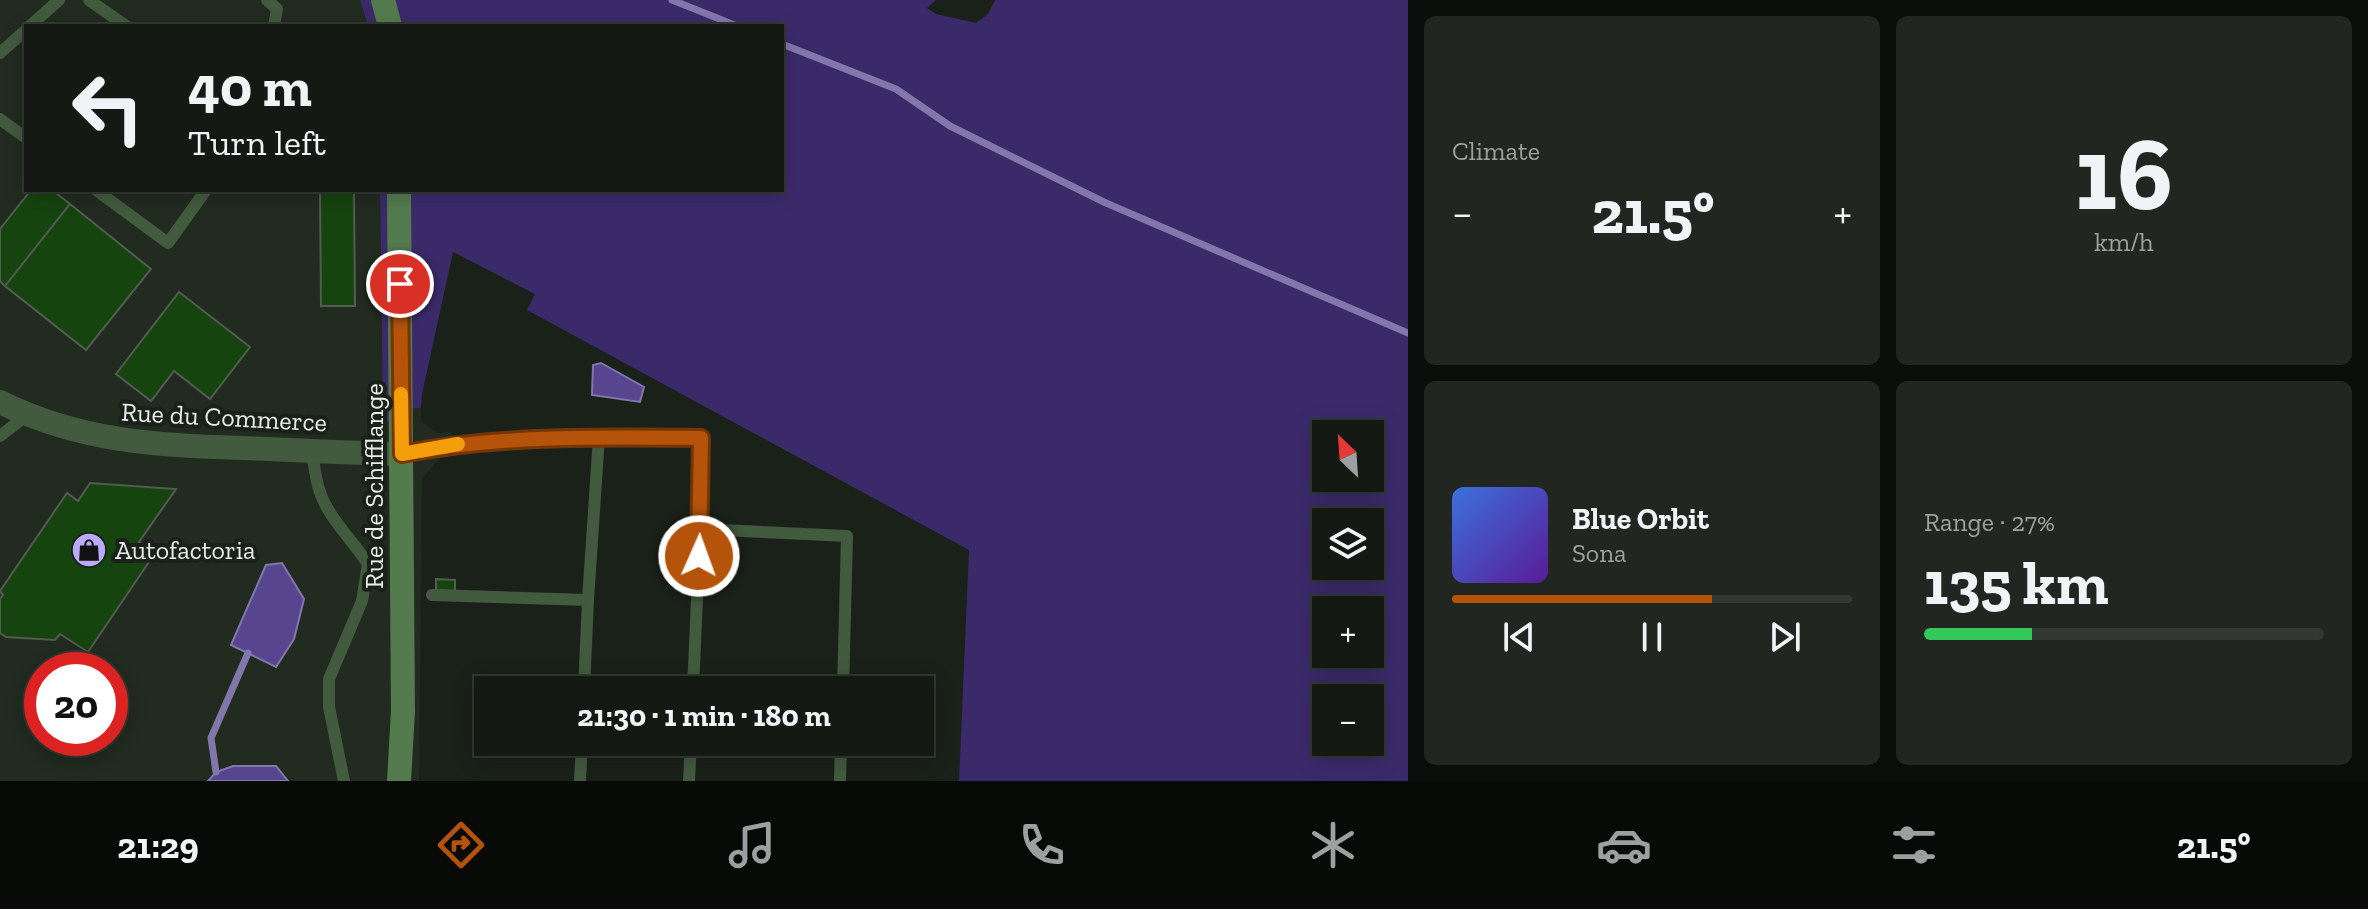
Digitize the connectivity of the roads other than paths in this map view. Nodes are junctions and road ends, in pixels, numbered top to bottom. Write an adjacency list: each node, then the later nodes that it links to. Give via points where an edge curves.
1 (59, 0): 5 (lane)
2 (89, 0): 6 (lane)
3 (267, 0): 7 (lane, via 277,9)
4 (383, 0): 8 (main road)
5 (32, 24)
6 (123, 24)
7 (274, 24)
8 (389, 24)
9 (24, 32): 10 (lane)
10 (0, 53)
11 (0, 119): 12 (lane)
12 (24, 137)
13 (99, 192): 14 (lane, via 168,243)
14 (205, 192)
15 (399, 192): 21 (main road, Rue de Schifflange)
16 (0, 402): 17 (street, Rue du Commerce)
17 (27, 415): 18 (lane); 20 (street, Rue du Commerce, via 88,436 152,445)
18 (0, 436)
19 (599, 437): 21 (lane, via 453,444); 22 (lane, via 701,438); 24 (lane)
20 (312, 451): 21 (street, Rue du Commerce); 31 (lane, via 325,503 368,564 362,601 329,679 329,707)
21 (402, 454): 32 (main road, Rue de Schifflange)
22 (700, 529): 26 (lane); 27 (lane, via 847,536)
23 (432, 595): 24 (lane)
24 (588, 600): 25 (lane)
25 (585, 676)
26 (694, 676)
27 (843, 676)
28 (581, 756): 33 (lane)
29 (690, 756): 34 (lane)
30 (841, 756): 35 (lane)
31 (344, 781)
32 (399, 781)
33 (580, 781)
34 (689, 781)
35 (840, 781)

